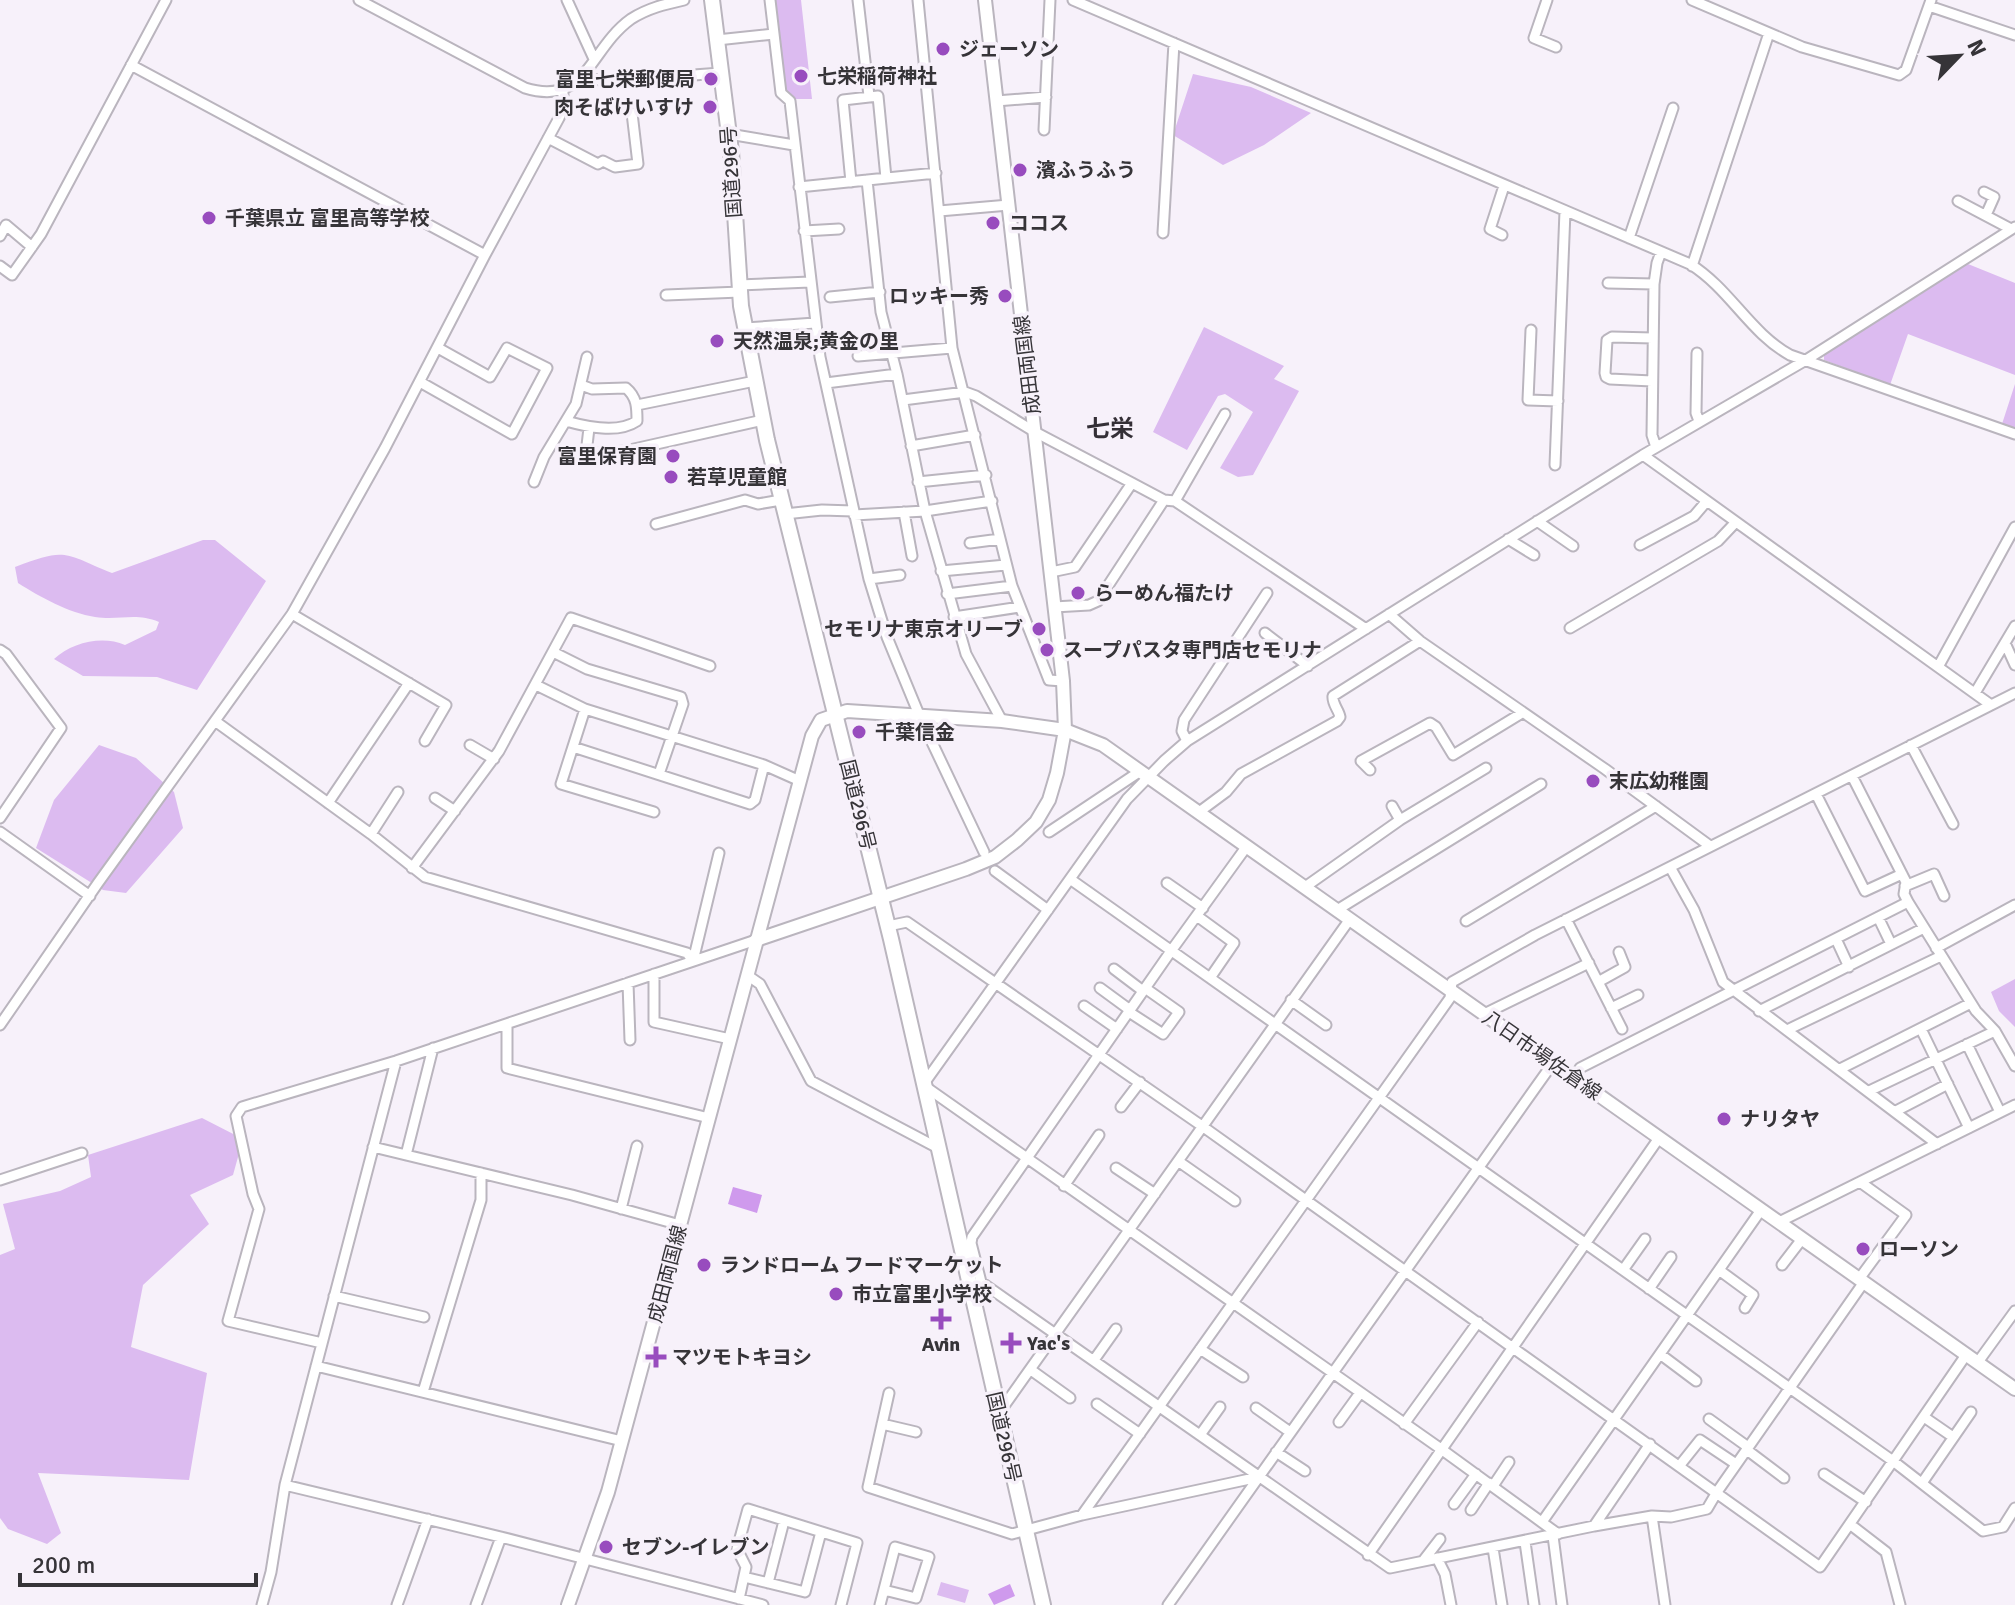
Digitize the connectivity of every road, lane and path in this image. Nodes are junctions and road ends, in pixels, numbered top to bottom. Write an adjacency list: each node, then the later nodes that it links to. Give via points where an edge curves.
1 (166, 0): 22 (street)
2 (359, 0): 25 (street, via 525,88)
3 (567, 0): 21 (street)
4 (684, 0): 21 (street, via 629,20)
5 (712, 0): 18 (highway, 国道296号)
6 (770, 0): 16 (street)
7 (858, 0): 26 (street)
8 (918, 0): 35 (street)
9 (985, 0): 28 (main road, 成田両国線)
10 (1050, 0): 27 (street)
11 (1074, 0): 19 (street)
12 (1547, 0): 20 (street, via 1534,38)
13 (1692, 0): 15 (street)
14 (1930, 3): 15 (street, via 1906,70 1899,75); 17 (street)
15 (1769, 33): 58 (street)
16 (774, 34): 18 (street); 34 (street)
17 (2015, 35)
18 (717, 40): 23 (highway, 国道296号)
19 (1174, 43): 39 (street); 50 (street)
20 (1556, 47)
21 (594, 59): 24 (street)
22 (131, 65): 54 (street); 56 (street)
23 (721, 73): 24 (street); 32 (highway, 国道296号)
24 (577, 80): 25 (street)
25 (563, 91): 33 (street, via 563,108)
26 (869, 96): 36 (street, via 878,96); 38 (street, via 843,100)
27 (1046, 97): 28 (street); 31 (street)
28 (996, 101): 43 (main road, 成田両国線)
29 (1673, 108): 53 (street)
30 (632, 113): 33 (street, via 638,164 598,164)
31 (1044, 130)
32 (729, 134): 34 (street); 62 (highway, 国道296号)
33 (548, 138): 56 (street)
34 (794, 145): 40 (street)
35 (936, 173): 36 (street); 44 (street)
36 (886, 178): 37 (street)
37 (867, 180): 38 (street); 63 (street)
38 (851, 182): 40 (street)
39 (1504, 186): 45 (street); 51 (street, via 1490,229)
40 (799, 187): 49 (street)
41 (1984, 192): 46 (street, via 1994,197)
42 (1958, 201): 46 (street)
43 (1009, 205): 44 (street); 92 (main road, 成田両国線)
44 (939, 211): 71 (street)
45 (1565, 211): 53 (street); 85 (street)
46 (1986, 215): 47 (street)
47 (2013, 228): 76 (street)
48 (839, 229): 49 (street)
49 (804, 231): 59 (street)
50 (1163, 233)
51 (1502, 235)
52 (0, 236): 54 (street, via 6,225)
53 (1629, 238): 55 (street)
54 (32, 247): 57 (street, via 12,275)
55 (1661, 252): 58 (street); 61 (street)
56 (485, 255): 70 (street)
57 (0, 266)
58 (1692, 266): 76 (street, via 1717,283 1768,339)
59 (810, 282): 62 (street); 66 (street)
60 (1608, 283): 61 (street)
61 (1654, 284): 69 (street)
62 (739, 288): 64 (street); 67 (highway, 国道296号)
63 (880, 292): 65 (street); 72 (street)
64 (666, 295)
65 (830, 297)
66 (815, 323): 67 (street); 81 (street)
67 (745, 328): 78 (highway, 国道296号)
68 (1531, 330): 85 (street, via 1528,400)
69 (1653, 338): 79 (street); 79 (street, via 1607,340 1605,373 1610,379)
70 (438, 348): 80 (street); 80 (street, via 490,377 507,348 547,368 512,434)
71 (952, 348): 72 (street); 83 (street)
72 (890, 353): 74 (street); 77 (street)
73 (1697, 353): 90 (street)
74 (858, 356)
75 (587, 357): 82 (street)
76 (1806, 360): 90 (street); 93 (street)
77 (897, 374): 81 (street); 84 (street)
78 (755, 381): 86 (street); 88 (highway, 国道296号)
79 (1652, 381): 96 (street)
80 (420, 382): 131 (street)
81 (826, 383): 109 (street)
82 (581, 385): 86 (street, via 626,388); 89 (street)
83 (965, 392): 84 (street); 92 (street); 94 (street)
84 (903, 400): 95 (street)
85 (1558, 401): 98 (street)
86 (637, 405): 91 (street, via 637,421 630,426)
87 (1225, 414): 103 (street)
88 (763, 420): 91 (street, via 613,453 586,454); 106 (highway, 国道296号)
89 (566, 421): 91 (street); 100 (street)
90 (1699, 421): 96 (street)
91 (589, 428)
92 (1035, 432): 102 (street); 123 (main road, 成田両国線)
93 (2015, 434)
94 (975, 435): 95 (street); 99 (street)
95 (911, 446): 101 (street)
96 (1656, 447): 97 (street)
97 (1643, 455): 105 (street); 110 (street)
98 (1555, 465)
99 (986, 475): 101 (street); 104 (street)
100 (534, 482)
101 (918, 482): 107 (street)
102 (1132, 483): 103 (street); 123 (street, via 1075,567)
103 (1170, 500): 130 (street, via 1098,601); 136 (street)
104 (992, 501): 107 (street); 114 (street)
105 (1706, 502): 111 (street); 117 (street, via 1694,516)
106 (783, 507): 109 (street); 112 (street, via 745,500); 153 (highway, 国道296号)
107 (925, 511): 108 (street); 122 (street)
108 (904, 512): 109 (street); 120 (street)
109 (853, 513): 125 (street)
110 (1537, 521): 115 (street); 118 (street)
111 (1735, 523): 135 (street, via 1718,541); 145 (street)
112 (656, 524)
113 (2015, 527): 145 (street)
114 (1000, 539): 116 (street); 121 (street)
115 (1508, 539): 119 (street); 132 (street)
116 (970, 543)
117 (1640, 545)
118 (1573, 546)
119 (1534, 555)
120 (912, 556)
121 (1006, 565): 122 (street); 126 (street)
122 (941, 571): 128 (street)
123 (1051, 572): 130 (main road, 成田両国線)
124 (900, 575): 125 (street)
125 (869, 579): 155 (street)
126 (1012, 586): 128 (street); 129 (street)
127 (1267, 593): 161 (street, via 1184,720)
128 (947, 594): 133 (street)
129 (1020, 607): 133 (street); 146 (street, via 1049,680)
130 (1054, 607): 146 (main road, 成田両国線)
131 (292, 614): 147 (street); 156 (street)
132 (1389, 614): 136 (street); 138 (street)
133 (954, 617): 157 (street, via 966,654)
134 (2015, 626): 139 (street)
135 (1570, 628)
136 (1366, 629): 144 (street)
137 (1265, 633): 144 (street)
138 (1420, 641): 154 (street); 183 (street, via 1333,696 1337,721 1241,774)
139 (2005, 643): 142 (street); 149 (street)
140 (0, 650): 184 (street, via 61,728)
141 (553, 652): 143 (street, via 571,618); 148 (street); 159 (street, via 587,669 681,697)
142 (2015, 665)
143 (710, 666)
144 (1308, 666): 161 (street)
145 (1938, 667): 149 (street)
146 (1063, 681): 158 (main road, 成田両国線)
147 (409, 683): 160 (street, via 446,705); 178 (street)
148 (536, 685): 152 (street); 165 (street)
149 (1975, 693): 151 (street)
150 (2015, 693): 151 (street)
151 (1991, 705): 163 (street)
152 (585, 709): 159 (street); 164 (street)
153 (836, 713): 155 (main road); 173 (main road, 成田両国線, via 817,724); 204 (highway, 国道296号)
154 (1522, 713): 168 (street, via 1453,755 1430,723 1361,761); 180 (street)
155 (920, 717): 157 (main road); 192 (street)
156 (215, 721): 178 (street); 202 (street)
157 (1002, 721): 158 (main road)
158 (1065, 730): 172 (main road, 八日市場佐倉線, via 1103,745); 204 (main road, 成田両国線, via 1049,800 1017,840 995,857)
159 (673, 735): 166 (street); 169 (street)
160 (425, 741)
161 (1187, 741): 172 (street)
162 (470, 745): 165 (street)
163 (1911, 745): 171 (street); 186 (street)
164 (573, 747): 169 (street); 182 (street, via 561,784)
165 (494, 759): 181 (street)
166 (764, 765): 169 (street, via 750,804); 173 (street)
167 (1486, 768): 185 (street)
168 (1370, 770)
169 (659, 774)
170 (1136, 774): 188 (street)
171 (1852, 776): 176 (street); 197 (street)
172 (1150, 777): 183 (main road, 八日市場佐倉線); 198 (street, via 1127,799)
173 (800, 781): 217 (main road, 成田両国線)
174 (1541, 784): 208 (street)
175 (398, 792): 189 (street)
176 (1816, 794): 191 (street); 197 (street, via 1865,891)
177 (435, 798): 181 (street)
178 (328, 803): 189 (street)
179 (1392, 806): 185 (street)
180 (1656, 806): 191 (street); 213 (street)
181 (455, 811): 195 (street)
182 (654, 812)
183 (1199, 812): 190 (main road, 八日市場佐倉線)
184 (0, 818)
185 (1400, 820): 201 (street)
186 (1953, 824)
187 (0, 832): 202 (street)
188 (1049, 832)
189 (371, 834): 195 (street)
190 (1247, 846): 201 (main road, 八日市場佐倉線); 209 (street)
191 (1710, 846): 194 (street)
192 (984, 852)
193 (719, 853): 222 (street)
194 (1670, 867): 212 (street); 235 (street, via 1723,982)
195 (412, 868): 222 (street, via 436,882 687,953)
196 (995, 871): 207 (street)
197 (1902, 874): 200 (street)
198 (1070, 879): 207 (street); 219 (street)
199 (1167, 883): 209 (street)
200 (1905, 886): 203 (street, via 1934,874); 205 (street)
201 (1305, 887): 208 (main road, 八日市場佐倉線)
202 (90, 896): 246 (street)
203 (1944, 896)
204 (881, 900): 214 (highway, 国道296号); 217 (main road, 成田両国線)
205 (1908, 902): 210 (street); 215 (street)
206 (2015, 905): 221 (street)
207 (1048, 910): 229 (street)
208 (1337, 910): 211 (main road, 八日市場佐倉線)
209 (1200, 912): 219 (street); 228 (street, via 1234,943)
210 (1878, 917): 216 (street); 218 (street)
211 (1350, 919): 234 (main road, 八日市場佐倉線); 237 (street)
212 (1566, 919): 223 (street); 234 (street, via 1455,979)
213 (1466, 921)
214 (888, 926): 229 (street, via 907,922); 266 (highway, 国道296号)
215 (1924, 928): 218 (street); 221 (street)
216 (1836, 939): 224 (street); 235 (street)
217 (756, 940): 222 (street); 227 (main road, 成田両国線)
218 (1891, 944): 224 (street)
219 (1171, 951): 228 (street); 233 (street)
220 (1619, 952): 230 (street, via 1625,967)
221 (1939, 952): 238 (street); 251 (street)
222 (693, 961): 226 (street)
223 (1589, 963): 230 (street); 243 (street)
224 (1849, 967): 242 (street)
225 (1114, 969): 233 (street)
226 (654, 974): 231 (street); 253 (street, via 654,1022)
227 (747, 975): 253 (main road, 成田両国線); 281 (street, via 760,984 811,1081)
228 (1210, 978): 244 (street)
229 (996, 982): 257 (street); 266 (street)
230 (1598, 982): 240 (street)
231 (628, 983): 245 (street); 254 (street)
232 (1100, 988): 241 (street)
233 (1144, 989): 241 (street); 241 (street, via 1179,1012 1163,1034)
234 (1450, 990): 243 (main road, 八日市場佐倉線); 268 (street, via 1450,998)
235 (1734, 990): 242 (street); 263 (street, via 1580,1068)
236 (1638, 995): 240 (street)
237 (1291, 1000): 244 (street); 247 (street)
238 (1971, 1003): 250 (street); 252 (street)
239 (1084, 1006): 248 (street)
240 (1611, 1008): 249 (street)
241 (1130, 1011): 248 (street)
242 (1759, 1011): 251 (street)
243 (1484, 1014): 260 (main road, 八日市場佐倉線)
244 (1275, 1023): 268 (street); 274 (street)
245 (507, 1024): 256 (street); 273 (street, via 507,1068)
246 (0, 1025)
247 (1326, 1025)
248 (1117, 1029): 257 (street)
249 (1622, 1029)
250 (1921, 1029): 258 (street); 262 (street)
251 (1787, 1030): 262 (street)
252 (1995, 1031): 255 (street); 261 (street)
253 (730, 1039): 273 (main road, 成田両国線)
254 (630, 1040)
255 (1967, 1044): 258 (street); 272 (street)
256 (433, 1048): 259 (street); 283 (street)
257 (1100, 1054): 264 (street); 284 (street)
258 (1935, 1057): 265 (street); 267 (street)
259 (396, 1061): 280 (street); 320 (street, via 242,1107 236,1116 259,1209 228,1321)
260 (1553, 1063): 263 (main road, 八日市場佐倉線); 287 (street)
261 (2015, 1066)
262 (1840, 1069): 267 (street)
263 (1576, 1079): 277 (main road, 八日市場佐倉線)
264 (1140, 1082): 270 (street); 274 (street)
265 (1948, 1084): 271 (street); 275 (street)
266 (923, 1085): 281 (highway, 国道296号); 284 (street)
267 (1869, 1091): 271 (street)
268 (1379, 1099): 287 (street); 293 (street)
269 (2015, 1105): 272 (street)
270 (1121, 1107)
271 (1896, 1111): 278 (street)
272 (2000, 1112): 275 (street)
273 (709, 1118): 298 (main road, 成田両国線)
274 (1202, 1126): 285 (street); 293 (street)
275 (1969, 1128): 278 (street)
276 (1099, 1135): 291 (street)
277 (1659, 1138): 296 (main road, 八日市場佐倉線); 302 (street)
278 (1937, 1144): 290 (street)
279 (637, 1146): 295 (street)
280 (373, 1147): 283 (street); 311 (street)
281 (938, 1148): 305 (highway, 国道296号)
282 (82, 1153): 289 (street)
283 (406, 1155): 288 (street)
284 (1027, 1159): 291 (street); 305 (street, via 972,1237)
285 (1178, 1161): 292 (street); 294 (street)
286 (1116, 1168): 292 (street)
287 (1478, 1169): 302 (street); 306 (street)
288 (481, 1173): 295 (street); 334 (street, via 481,1200)
289 (0, 1180)
290 (1860, 1182): 297 (street); 309 (street, via 1906,1215)
291 (1064, 1186): 299 (street)
292 (1155, 1194): 299 (street)
293 (1306, 1200): 306 (street); 312 (street)
294 (1235, 1201)
295 (621, 1209): 298 (street)
296 (1761, 1210): 297 (main road, 八日市場佐倉線); 308 (street)
297 (1779, 1222): 301 (main road, 八日市場佐倉線)
298 (680, 1225): 355 (main road, 成田両国線)
299 (1128, 1231): 312 (street); 319 (street)
300 (1645, 1239): 307 (street)
301 (1802, 1239): 304 (street); 309 (main road, 八日市場佐倉線)
302 (1586, 1244): 307 (street); 321 (street)
303 (1671, 1257): 310 (street)
304 (1782, 1265)
305 (971, 1268): 319 (street, via 981,1282); 343 (highway, 国道296号)
306 (1405, 1269): 317 (street); 329 (street)
307 (1623, 1270): 310 (street)
308 (1719, 1270): 313 (street, via 1753,1295); 315 (street)
309 (1862, 1281): 324 (main road, 八日市場佐倉線); 333 (street)
310 (1649, 1289): 315 (street)
311 (334, 1296): 316 (street); 320 (street)
312 (1234, 1303): 322 (street); 329 (street)
313 (1745, 1308)
314 (2015, 1311): 326 (street)
315 (1687, 1316): 323 (street); 333 (street)
316 (424, 1317)
317 (1478, 1322): 321 (street); 349 (street)
318 (1116, 1329): 325 (street)
319 (1056, 1334): 325 (street); 328 (street)
320 (322, 1343): 327 (street)
321 (1512, 1346): 345 (street); 358 (street)
322 (1200, 1349): 330 (street); 339 (street)
323 (1660, 1354): 331 (street); 345 (street)
324 (1966, 1355): 326 (main road, 八日市場佐倉線); 344 (street)
325 (1094, 1360): 339 (street)
326 (1978, 1362): 332 (main road, 八日市場佐倉線)
327 (316, 1366): 334 (street); 370 (street)
328 (1031, 1370): 337 (street); 343 (street)
329 (1331, 1372): 336 (street); 351 (street)
330 (1243, 1377)
331 (1696, 1381)
332 (2015, 1389)
333 (1790, 1390): 357 (street); 360 (street)
334 (423, 1392): 355 (street)
335 (889, 1393): 348 (street)
336 (1360, 1393): 347 (street); 349 (street)
337 (1070, 1398)
338 (1097, 1404): 352 (street)
339 (1159, 1407): 352 (street); 353 (street)
340 (1220, 1407): 353 (street)
341 (1256, 1408): 351 (street)
342 (1971, 1412): 354 (street)
343 (999, 1413): 384 (highway, 国道296号)
344 (1924, 1417): 354 (street); 360 (street)
345 (1614, 1418): 356 (street); 381 (street)
346 (1709, 1419): 357 (street)
347 (1339, 1422)
348 (882, 1424): 350 (street); 384 (street, via 868,1487 1012,1534)
349 (1404, 1424): 358 (street)
350 (916, 1432)
351 (1290, 1432): 359 (street)
352 (1140, 1434): 377 (street)
353 (1200, 1435): 367 (street)
354 (1953, 1437): 369 (street)
355 (622, 1441): 393 (main road, 成田両国線)
356 (1650, 1444): 363 (street); 383 (street)
357 (1748, 1448): 362 (street); 368 (street)
358 (1441, 1449): 365 (street); 391 (street)
359 (1276, 1452): 364 (street); 367 (street)
360 (1893, 1461): 369 (street); 373 (street)
361 (1509, 1462): 371 (street)
362 (1736, 1464): 363 (street, via 1700,1440); 372 (street)
363 (1680, 1465): 372 (street)
364 (1305, 1471)
365 (1476, 1474): 371 (street); 374 (street)
366 (1824, 1474): 373 (street)
367 (1259, 1477): 377 (street); 391 (street); 407 (street)
368 (1784, 1478)
369 (1922, 1483): 375 (street, via 1983,1531 2003,1527)
370 (285, 1485): 379 (street); 399 (street)
371 (1491, 1485): 376 (street); 381 (street)
372 (1717, 1492): 378 (street, via 1707,1509); 382 (street, via 1820,1567)
373 (1866, 1502): 382 (street)
374 (1454, 1504)
375 (2015, 1508)
376 (1471, 1510)
377 (1082, 1515): 384 (street)
378 (1652, 1516): 383 (street); 412 (street)
379 (428, 1519): 387 (street); 400 (street)
380 (784, 1521): 385 (street); 395 (street, via 748,1509 737,1549 746,1567); 396 (street)
381 (1542, 1522): 386 (street)
382 (1851, 1525): 413 (street, via 1886,1552)
383 (1594, 1526): 386 (street)
384 (1027, 1531): 406 (highway, 国道296号)
385 (821, 1532): 396 (street, via 805,1592); 404 (street, via 857,1543)
386 (1555, 1535): 389 (street); 411 (street)
387 (501, 1537): 393 (street); 401 (street)
388 (1440, 1539): 394 (street)
389 (1525, 1542): 390 (street); 410 (street)
390 (1493, 1548): 392 (street); 409 (street)
391 (1368, 1555): 394 (street, via 1387,1568)
392 (1437, 1558): 394 (street); 408 (street)
393 (585, 1559): 398 (street); 402 (main road, 成田両国線)
394 (1423, 1561)
395 (744, 1577): 396 (street); 398 (street)
396 (768, 1583)
397 (884, 1590): 397 (street, via 895,1547 929,1557 916,1598); 405 (street)
398 (739, 1599): 403 (street)
399 (262, 1605)
400 (397, 1605)
401 (476, 1605)
402 (568, 1605)
403 (763, 1605)
404 (841, 1605)
405 (880, 1605)
406 (1043, 1605)
407 (1168, 1605)
408 (1451, 1605)
409 (1502, 1605)
410 (1534, 1605)
411 (1562, 1605)
412 (1665, 1605)
413 (1900, 1605)

